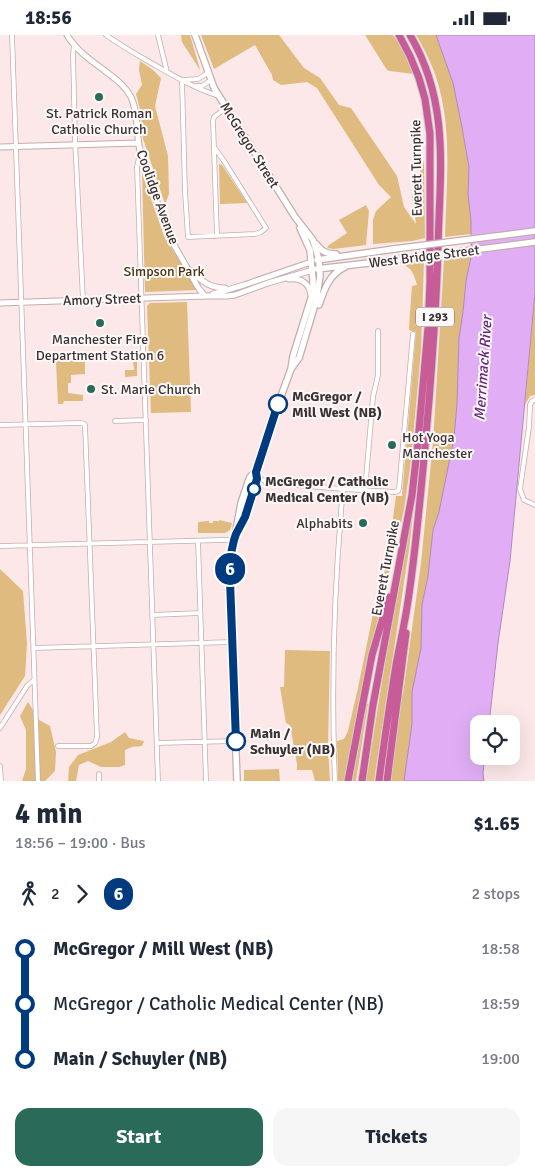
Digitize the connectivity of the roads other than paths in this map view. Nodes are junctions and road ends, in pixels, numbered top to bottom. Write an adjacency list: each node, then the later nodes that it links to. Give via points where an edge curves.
1 (12, 35): 19 (street)
2 (67, 35): 8 (street, Coolidge Avenue)
3 (106, 35): 9 (street)
4 (158, 35): 9 (street)
5 (195, 35): 10 (main road, McGregor Street)
6 (399, 35): 63 (highway, Everett Turnpike / I 293, via 423,88 430,145 428,327 412,495)
7 (410, 35): 64 (highway, Everett Turnpike / I 293, via 433,88 441,155 437,292 423,477)
8 (74, 45): 16 (street, Coolidge Avenue, via 127,89 134,105); 17 (street)
9 (168, 72): 11 (street)
10 (208, 73): 11 (street, via 198,79); 12 (main road, McGregor Street)
11 (182, 80): 13 (street); 24 (street, via 188,237)
12 (211, 81): 13 (street); 14 (main road, McGregor Street)
13 (192, 85): 14 (street)
14 (219, 96): 15 (main road, McGregor Street)
15 (226, 109): 20 (street, via 214,117); 22 (main road, McGregor Street)
16 (138, 143): 17 (street); 21 (street, Coolidge Avenue)
17 (76, 145): 19 (street); 39 (street)
18 (0, 147): 19 (street)
19 (16, 147): 40 (street)
20 (214, 147): 24 (street); 24 (street, via 266,228 255,234)
21 (140, 151): 31 (street, Coolidge Avenue, via 167,231); 37 (street, via 137,167)
22 (295, 217): 25 (main road, McGregor Street); 29 (main road, McGregor Street, via 307,241)
23 (535, 231): 27 (main road, West Bridge Street, bridge)
24 (217, 236)
25 (313, 240): 27 (main road, via 329,254); 28 (main road, McGregor Street)
26 (535, 242): 30 (main road, West Bridge Street, bridge)
27 (355, 254): 28 (main road, West Bridge Street)
28 (319, 260): 29 (main road, Amory Street); 32 (main road, McGregor Street)
29 (311, 262): 33 (main road, McGregor Street); 35 (street, Amory Street)
30 (353, 264): 32 (main road, West Bridge Street); 42 (main road, via 339,270 330,279)
31 (186, 265): 35 (street, Coolidge Avenue, via 207,285); 36 (street, Coolidge Avenue)
32 (320, 269): 33 (main road, West Bridge Street); 42 (main road, McGregor Street)
33 (313, 270): 34 (street, Amory Street); 38 (main road, McGregor Street)
34 (268, 283): 36 (street, Amory Street, via 230,296); 38 (street, Amory Street, via 292,279 303,281 310,289)
35 (237, 287): 36 (street, Amory Street)
36 (205, 296): 37 (street, Amory Street)
37 (142, 298): 39 (street, Amory Street); 47 (street)
38 (311, 300): 45 (main road, McGregor Street)
39 (83, 301): 40 (street, Amory Street)
40 (21, 302): 41 (street, Amory Street); 49 (street)
41 (0, 303)
42 (309, 328): 45 (main road, McGregor Street, via 299,358)
43 (378, 331): 54 (street, via 378,375)
44 (413, 334): 54 (street, via 399,489 395,492)
45 (291, 369): 51 (main road, McGregor Street)
46 (534, 400): 55 (street, via 530,405 520,489 524,501)
47 (146, 420): 48 (street); 59 (street)
48 (115, 421)
49 (25, 424): 50 (street); 60 (street, via 84,423); 61 (street)
50 (0, 425)
51 (253, 475): 52 (main road, McGregor Street); 56 (main road, McGregor Street, via 241,503)
52 (257, 479): 53 (street); 56 (main road, McGregor Street)
53 (343, 489): 54 (street); 86 (street, via 335,589)
54 (365, 490)
55 (535, 505)
56 (236, 534): 57 (main road, McGregor Street)
57 (234, 540): 58 (street); 67 (main road, McGregor Street, via 230,568)
58 (198, 541): 59 (street); 65 (street)
59 (150, 542): 60 (street); 66 (street)
60 (89, 543): 61 (street); 70 (street)
61 (30, 545): 62 (street); 71 (street)
62 (0, 546)
63 (400, 558): 87 (highway, via 372,655); 88 (highway, Everett Turnpike / I 293)
64 (408, 603): 89 (highway, Everett Turnpike / I 293); 90 (highway)
65 (200, 613): 66 (street); 68 (street)
66 (152, 615): 69 (street)
67 (232, 642): 68 (street); 74 (main road, McGregor Street)
68 (201, 643): 69 (street); 75 (street)
69 (154, 644): 70 (street); 76 (street)
70 (94, 646): 71 (street); 77 (street, via 95,743 91,746)
71 (34, 648): 72 (street)
72 (34, 680): 73 (street); 81 (street)
73 (0, 728)
74 (236, 741): 75 (street); 85 (main road, McGregor Street)
75 (204, 742): 76 (street); 84 (street)
76 (157, 743): 83 (street)
77 (58, 746)
78 (0, 766): 80 (street)
79 (98, 774): 82 (street)
80 (1, 781)
81 (38, 781)
82 (99, 781)
83 (158, 781)
84 (206, 781)
85 (237, 781)
86 (335, 781)
87 (348, 781)
88 (362, 781)
89 (379, 781)
90 (387, 781)

